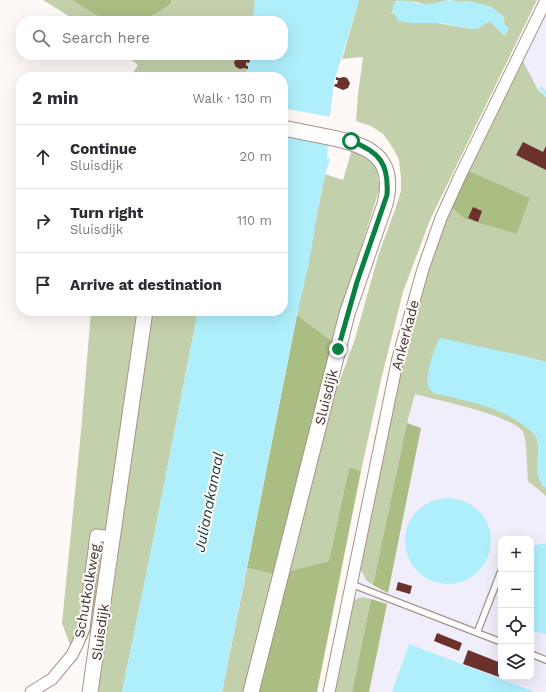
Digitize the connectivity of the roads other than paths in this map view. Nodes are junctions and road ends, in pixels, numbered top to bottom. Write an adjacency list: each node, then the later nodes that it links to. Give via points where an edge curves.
1 (546, 0): 2 (street, Ankerkade)
2 (542, 19): 7 (street, Ankerkade, via 461,174 422,269 398,358)
3 (288, 129): 14 (street, Sluisdijk, via 351,141 373,152 385,169 387,195 347,314)
4 (144, 316): 5 (street, Sluisdijk)
5 (114, 537): 12 (street, Schutkolkweg, via 96,535 84,628 76,649 52,679); 13 (street, Sluisdijk)
6 (500, 572): 8 (lane)
7 (350, 584): 8 (lane); 15 (street, Ankerkade)
8 (476, 633): 9 (lane)
9 (498, 641)
10 (534, 655): 11 (lane)
11 (546, 660)
12 (31, 692)
13 (90, 692)
14 (251, 692)
15 (329, 692)

